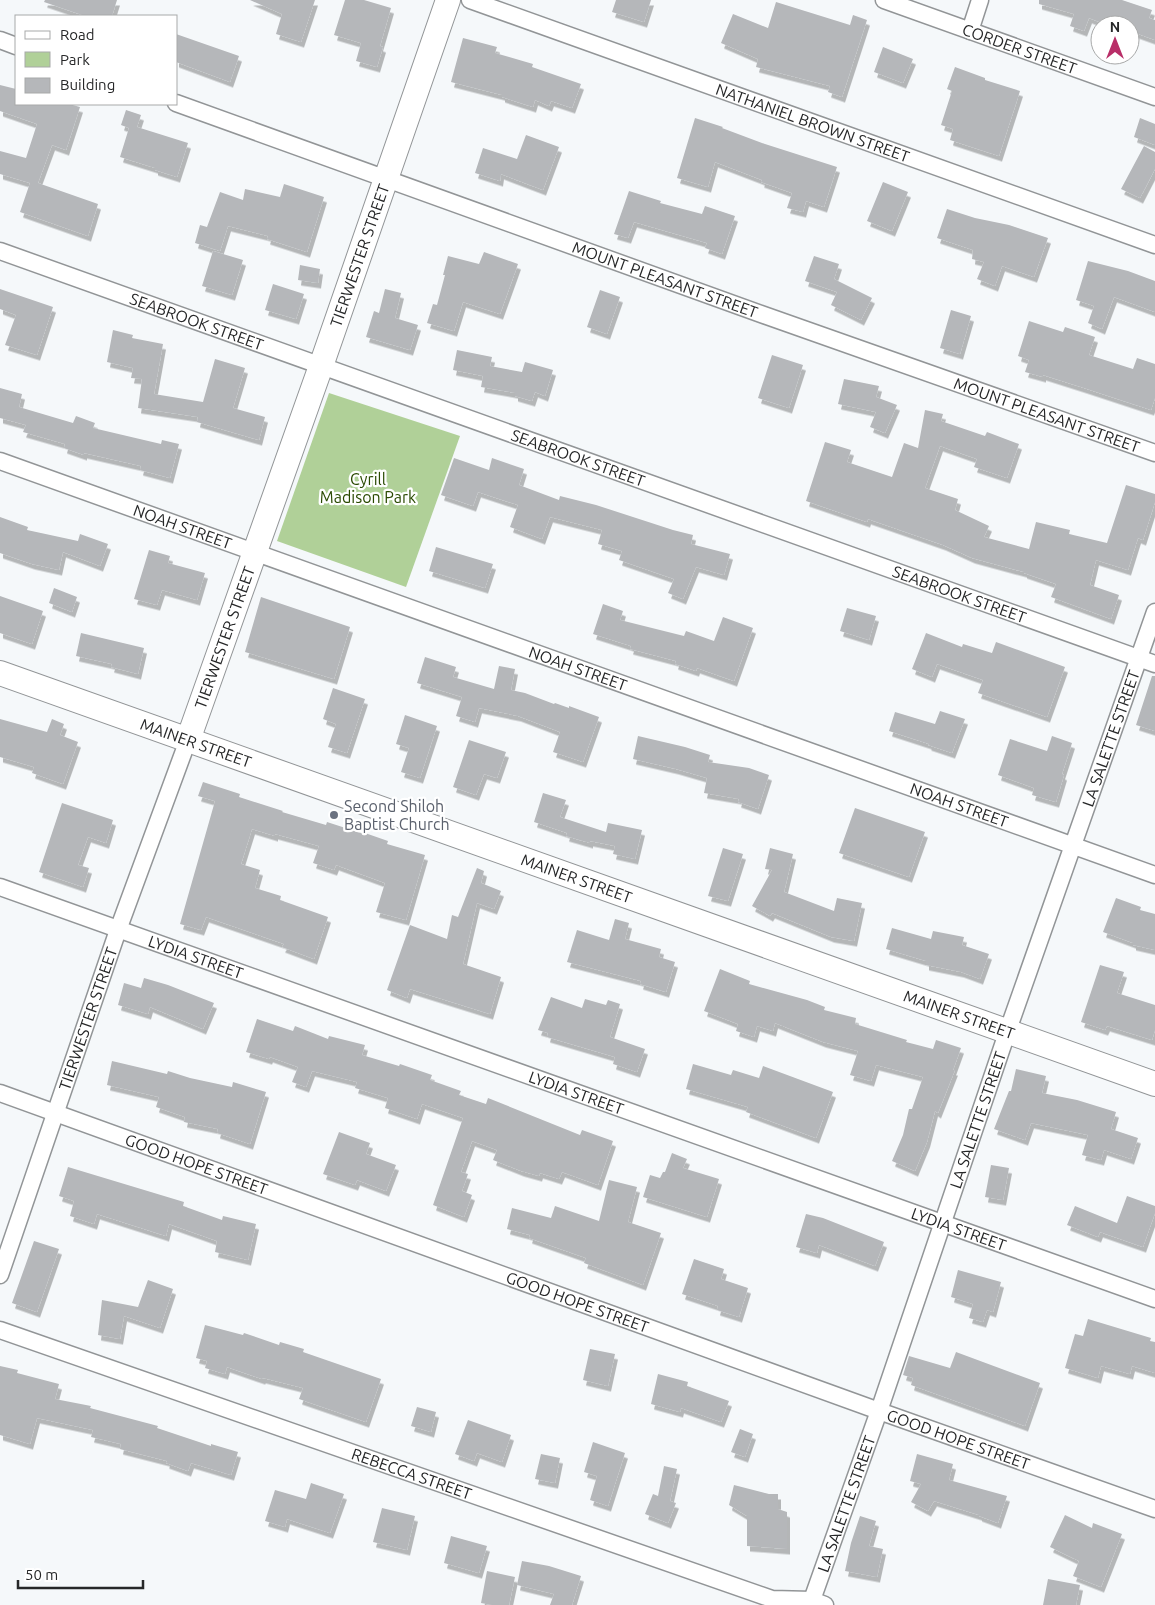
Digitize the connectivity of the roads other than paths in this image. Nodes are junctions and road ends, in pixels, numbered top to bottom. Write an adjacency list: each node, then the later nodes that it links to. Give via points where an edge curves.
1 (448, 0): 10 (street, TIERWESTER STREET)
2 (470, 0): 11 (street, NATHANIEL BROWN STREET)
3 (884, 0): 5 (street, CORDER STREET)
4 (980, 0): 5 (street)
5 (970, 31): 8 (street, CORDER STREET)
6 (0, 40): 7 (street)
7 (15, 46)
8 (1155, 97)
9 (178, 104): 10 (street, MOUNT PLEASANT STREET)
10 (385, 178): 13 (street, TIERWESTER STREET); 14 (street, MOUNT PLEASANT STREET)
11 (1155, 245)
12 (0, 251): 13 (street, SEABROOK STREET)
13 (321, 366): 16 (street, TIERWESTER STREET); 18 (street, SEABROOK STREET)
14 (1155, 453)
15 (0, 461): 16 (street, NOAH STREET)
16 (254, 552): 20 (street, TIERWESTER STREET); 21 (street, NOAH STREET)
17 (1155, 612): 18 (street, LA SALETTE STREET)
18 (1147, 662): 21 (street, LA SALETTE STREET)
19 (0, 673): 20 (street, MAINER STREET)
20 (188, 740): 24 (street, TIERWESTER STREET); 25 (street, MAINER STREET)
21 (1073, 846): 22 (street, NOAH STREET); 25 (street, LA SALETTE STREET)
22 (1155, 875)
23 (0, 887): 24 (street, LYDIA STREET)
24 (118, 930): 28 (street, TIERWESTER STREET); 29 (street, LYDIA STREET)
25 (1008, 1030): 26 (street, MAINER STREET); 29 (street, LA SALETTE STREET)
26 (1155, 1084)
27 (0, 1093): 28 (street, GOOD HOPE STREET)
28 (56, 1113): 30 (street, TIERWESTER STREET); 33 (street, GOOD HOPE STREET)
29 (942, 1224): 31 (street, LYDIA STREET); 33 (street, LA SALETTE STREET)
30 (0, 1275)
31 (1155, 1298)
32 (0, 1330): 35 (street, REBECCA STREET, via 772,1600)
33 (879, 1411): 34 (street, GOOD HOPE STREET); 35 (street, LA SALETTE STREET)
34 (1155, 1509)
35 (819, 1603)

